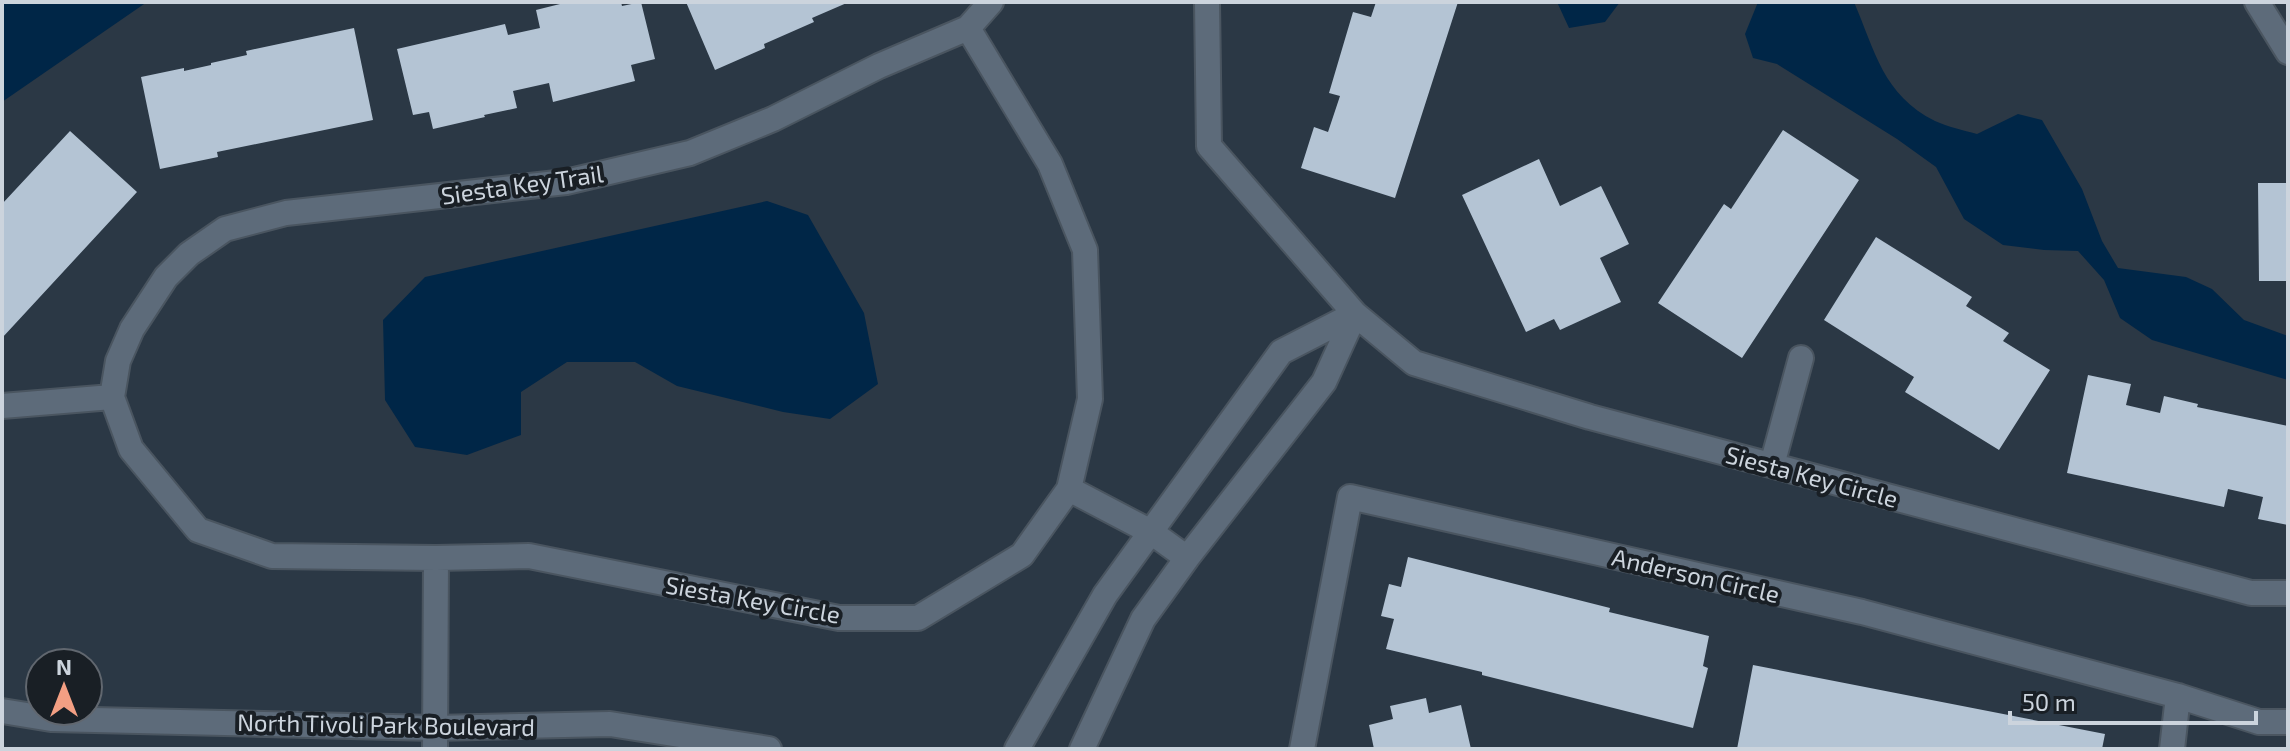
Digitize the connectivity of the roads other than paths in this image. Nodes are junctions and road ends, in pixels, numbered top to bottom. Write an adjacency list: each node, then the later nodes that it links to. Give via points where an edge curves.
1 (991, 2): 4 (street, Siesta Key Trail)
2 (1207, 2): 6 (street, Siesta Key Circle, via 1209,146)
3 (2257, 2): 5 (street)
4 (968, 28): 8 (street, Siesta Key Trail, via 690,153 566,182 286,213 225,229 166,277 132,329 118,361); 11 (street, Siesta Key Circle, via 1050,164 1085,250 1090,399)
5 (2288, 52)
6 (1355, 314): 10 (street, Siesta Key Circle, via 1414,363); 12 (street, via 1281,352); 14 (street, via 1324,382)
7 (1801, 358): 10 (street)
8 (112, 397): 9 (street); 13 (street, Siesta Key Circle, via 131,449 198,530 272,556)
9 (2, 406)
10 (1772, 465): 15 (street, Siesta Key Circle, via 2251,593)
11 (1069, 489): 12 (street); 13 (street, Siesta Key Circle, via 1022,555 918,618 839,618 529,556)
12 (1151, 532): 14 (street); 21 (street, via 1105,595)
13 (436, 558): 19 (street)
14 (1187, 558): 22 (street, via 1143,619)
15 (2288, 593)
16 (2178, 696): 18 (street, Anderson Circle, via 2259,722); 23 (street, Anderson Circle, via 1862,612 1350,497); 24 (street)
17 (2, 711): 19 (street, North Tivoli Park Boulevard, via 51,719)
18 (2288, 722)
19 (435, 738): 20 (street, North Tivoli Park Boulevard, via 610,724)
20 (769, 749)
21 (1017, 749)
22 (1082, 749)
23 (1302, 749)
24 (2172, 749)

